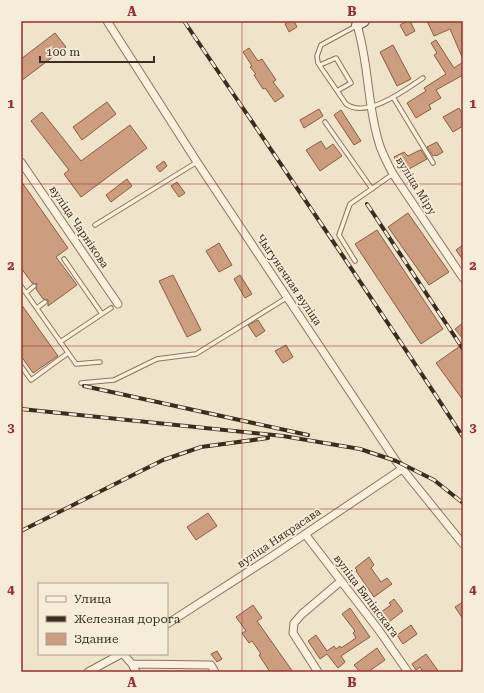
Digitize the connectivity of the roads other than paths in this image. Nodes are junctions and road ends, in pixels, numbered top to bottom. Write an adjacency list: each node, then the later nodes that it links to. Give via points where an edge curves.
1 (107, 21): 10 (street, Чыгуначная вуліца)
2 (360, 23): 3 (lane, via 321,46 317,56); 7 (street, вуліца Міру)
3 (320, 65): 5 (lane); 5 (lane, via 336,58 351,83)
4 (423, 78): 6 (lane)
5 (337, 91): 7 (lane, via 351,108 363,109)
6 (393, 97): 7 (lane); 11 (lane)
7 (372, 106): 12 (street, вуліца Міру, via 379,144)
8 (325, 122): 13 (lane)
9 (21, 162): 23 (street, вуліца Чарнікова)
10 (197, 162): 14 (lane); 21 (street, Чыгуначная вуліца)
11 (433, 163)
12 (393, 174): 13 (lane); 17 (street, вуліца Міру)
13 (372, 189): 16 (lane, via 350,204 339,235)
14 (95, 225)
15 (64, 259): 26 (lane)
16 (355, 261)
17 (463, 278)
18 (21, 286): 20 (lane)
19 (34, 286): 20 (lane)
20 (26, 293): 24 (lane)
21 (288, 297): 31 (lane, via 196,354 157,359 114,380); 32 (street, Чыгуначная вуліца)
22 (46, 302): 24 (lane)
23 (118, 304)
24 (37, 308): 27 (lane)
25 (111, 308): 26 (lane)
26 (102, 314): 27 (lane)
27 (60, 342): 28 (lane)
28 (68, 353): 29 (lane, via 76,364); 30 (lane, via 31,380)
29 (100, 362)
30 (21, 366)
31 (81, 383)
32 (402, 469): 33 (street, вуліца Някрасава); 34 (street, Чыгуначная вуліца)
33 (305, 534): 35 (street, вуліца Бялінскага); 36 (street, вуліца Някрасава)
34 (463, 544)
35 (341, 581): 43 (street, via 294,623 293,633); 44 (street, вуліца Бялінскага)
36 (168, 623)
37 (120, 655): 40 (street)
38 (123, 655): 39 (street)
39 (132, 664): 41 (street); 42 (street, via 211,665)
40 (88, 672)
41 (136, 672)
42 (215, 672)
43 (318, 672)
44 (408, 672)

